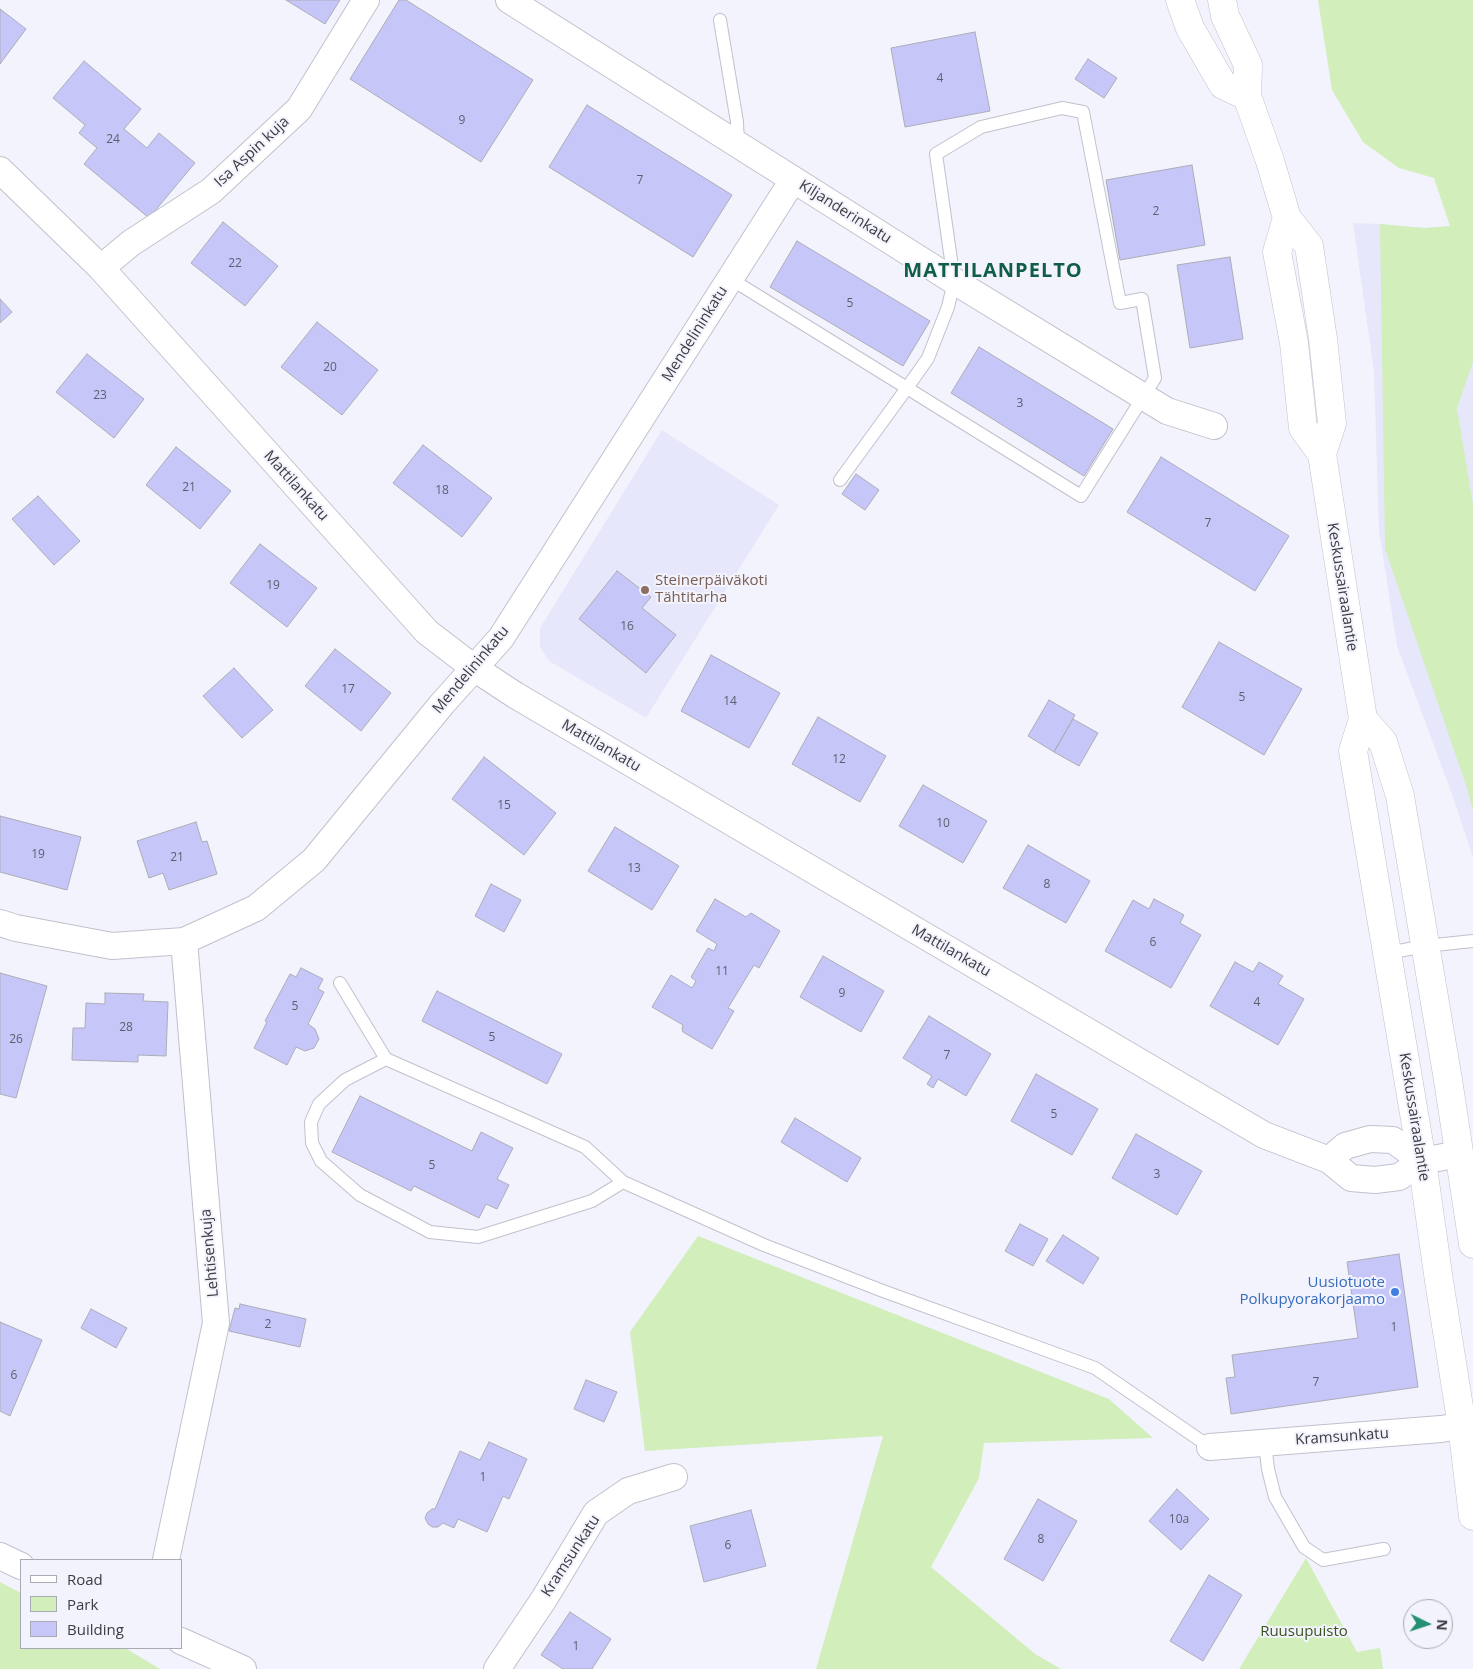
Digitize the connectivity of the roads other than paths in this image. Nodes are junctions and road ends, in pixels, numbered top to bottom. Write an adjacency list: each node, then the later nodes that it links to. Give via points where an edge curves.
1 (366, 0): 10 (street, Isa Aspin kuja, via 299,109 211,190 130,243)
2 (509, 0): 7 (street, Kiljanderinkatu)
3 (1180, 0): 6 (main road, via 1190,28 1223,84)
4 (1222, 0): 6 (main road, Keskussairaalantie, via 1225,16 1248,65)
5 (720, 20): 7 (lane)
6 (1247, 96): 18 (main road, Keskussairaalantie, via 1287,218 1309,246 1332,423 1322,454)
7 (738, 145): 8 (street, Kiljanderinkatu)
8 (793, 180): 11 (street, Mendelininkatu); 12 (street, Kiljanderinkatu)
9 (5, 181): 10 (street, Mattilankatu)
10 (101, 268): 17 (street, Mattilankatu, via 427,632)
11 (730, 278): 13 (lane); 17 (street, Mendelininkatu, via 501,638)
12 (954, 281): 13 (lane, via 948,307 928,358); 14 (street, Kiljanderinkatu); 14 (lane, via 936,154 980,127 1062,108 1083,112 1120,303 1142,299 1155,378)
13 (907, 388): 14 (lane, via 1081,496); 16 (lane)
14 (1143, 396): 15 (street, Kiljanderinkatu, via 1167,411)
15 (1214, 426)
16 (840, 480)
17 (474, 668): 20 (street, Mendelininkatu, via 314,860 256,908); 27 (street, Mattilankatu, via 515,696 1264,1135)
18 (1363, 719): 22 (main road, via 1383,742 1400,796); 23 (main road, Keskussairaalantie, via 1354,751)
19 (0, 923): 20 (street, Mendelininkatu, via 112,946)
20 (184, 941): 38 (street, Lehtisenkuja, via 216,1323)
21 (1473, 941): 22 (lane)
22 (1425, 946): 23 (lane); 26 (main road)
23 (1388, 953): 28 (main road, Keskussairaalantie)
24 (340, 983): 25 (lane)
25 (386, 1059): 29 (lane, via 584,1147); 29 (lane, via 345,1080 319,1104 311,1122 312,1143 321,1161 360,1194 430,1232 478,1237 592,1201)
26 (1460, 1154): 28 (street, Mattilankatu); 30 (main road)
27 (1329, 1160): 28 (street, Mattilankatu, via 1351,1178 1376,1180 1399,1177); 28 (street, via 1345,1146 1370,1139 1393,1140)
28 (1422, 1161): 31 (main road, Keskussairaalantie, via 1439,1281)
29 (623, 1182): 33 (lane, via 792,1255 1095,1368)
30 (1473, 1244)
31 (1468, 1425): 32 (street, Kramsunkatu, via 1441,1430); 35 (main road, Keskussairaalantie)
32 (1265, 1443): 33 (street, Kramsunkatu); 36 (lane, via 1275,1497 1304,1547 1323,1560)
33 (1210, 1447)
34 (674, 1477): 42 (street, Kramsunkatu, via 628,1491 596,1514)
35 (1473, 1516)
36 (1384, 1549)
37 (0, 1556): 39 (street)
38 (166, 1559)
39 (20, 1566)
40 (182, 1641): 41 (street)
41 (243, 1669)
42 (497, 1669)

